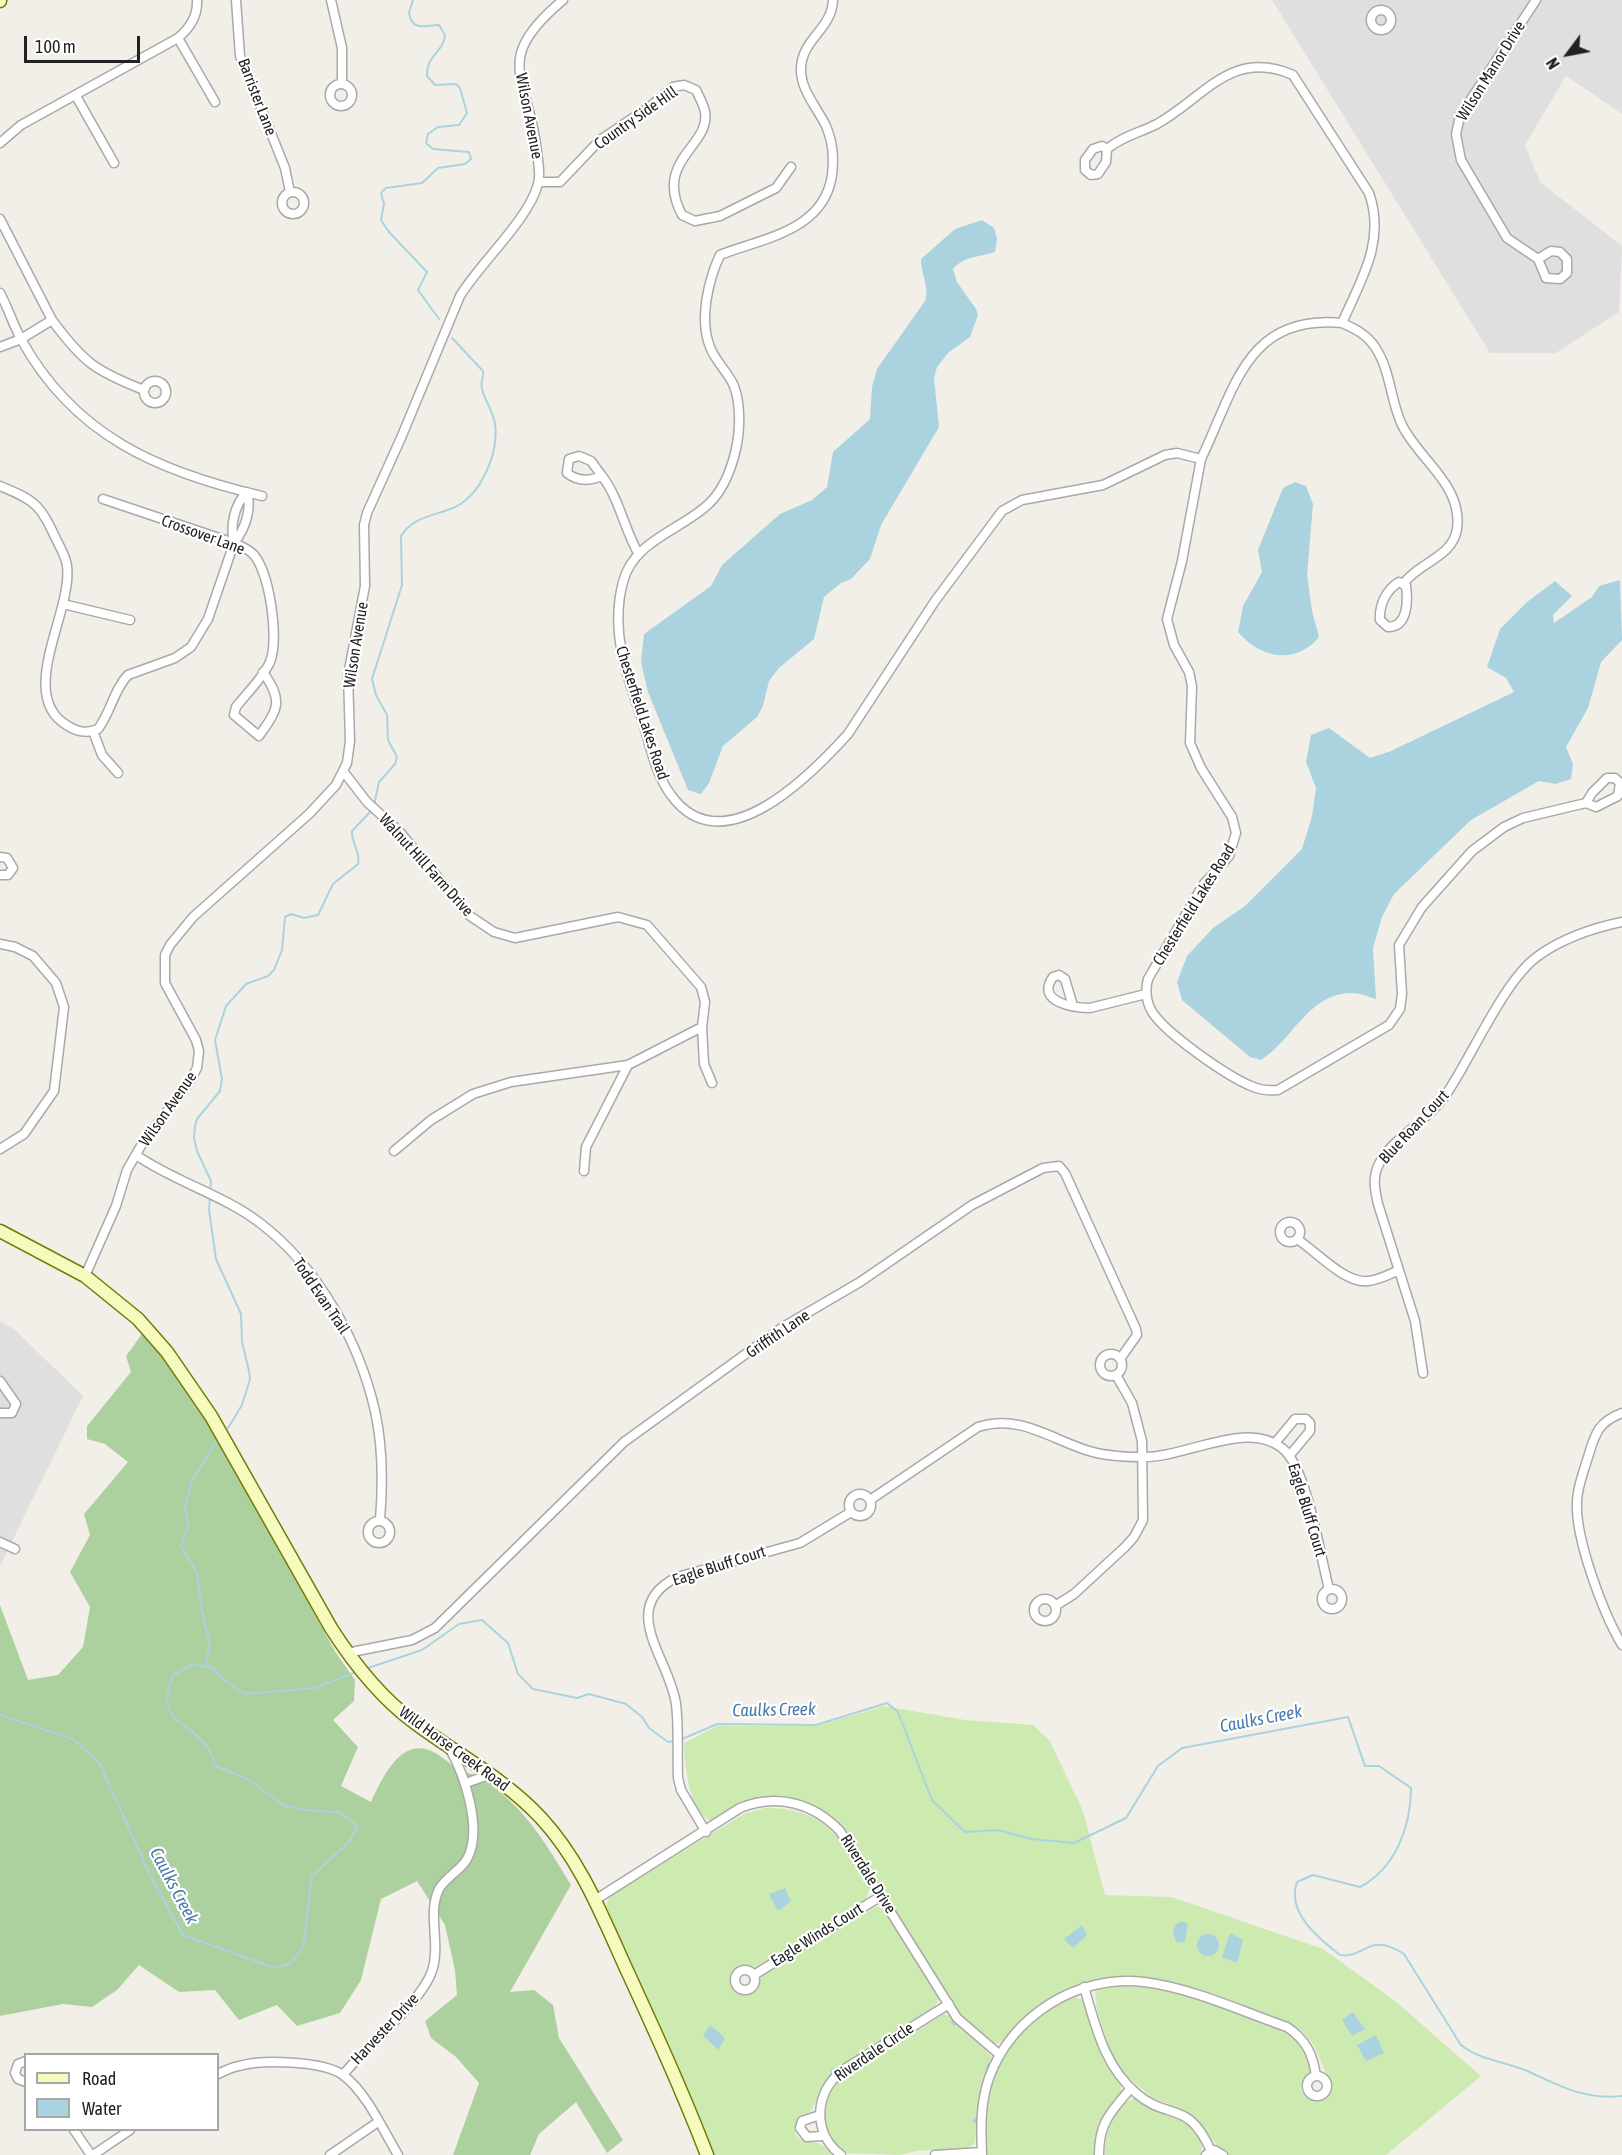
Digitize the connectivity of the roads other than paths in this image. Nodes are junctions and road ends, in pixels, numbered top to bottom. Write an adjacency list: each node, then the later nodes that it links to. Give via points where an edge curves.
1 (197, 0): 7 (street, via 188,30)
2 (236, 0): 16 (street, Barrister Lane, via 240,56 285,168)
3 (331, 0): 8 (street, via 342,48)
4 (562, 0): 15 (street, Wilson Avenue, via 528,34 520,57 536,142)
5 (833, 0): 32 (street, Chesterfield Lakes Road, via 827,23 808,43 801,69 804,85 832,141 834,158 828,192 810,216 792,229 720,255 712,273 706,332 710,348 734,387 739,423 736,449 720,490 706,507)
6 (1536, 0): 18 (street, Wilson Manor Drive, via 1460,116 1456,134 1461,160 1507,238)
7 (178, 38): 9 (street); 10 (street)
8 (342, 84)
9 (76, 96): 11 (street, via 21,125); 13 (street)
10 (215, 102)
11 (0, 142)
12 (1107, 149): 21 (street, via 1121,138 1156,124 1219,77 1262,68 1293,75 1369,193 1375,213 1374,247)
13 (114, 163)
14 (791, 167): 15 (street, Country Side Hill, via 776,188 720,216 695,221 682,215 672,190 674,177 703,128 705,113 696,90 684,85 674,87 600,140 560,182)
15 (539, 182): 38 (street, Wilson Avenue, via 522,214 460,296 370,503 364,525 365,586 348,675 350,741)
16 (290, 192)
17 (0, 219): 20 (street)
18 (1538, 259)
19 (0, 293): 22 (street)
20 (52, 320): 22 (street); 24 (street, via 83,359)
21 (1342, 323): 25 (street, Chesterfield Lakes Road, via 1304,323 1269,338 1254,351 1232,385); 33 (street, via 1358,330 1375,347 1402,425 1445,481 1456,513 1457,530 1451,544)
22 (21, 339): 23 (street); 28 (street, via 46,377 71,405 131,452 169,469)
23 (0, 347)
24 (144, 390)
25 (1201, 459): 32 (street, Chesterfield Lakes Road, via 1177,453 1165,455 1103,485 1032,497 1002,511 935,601 848,734 778,798 736,821 717,823 696,817 678,805 663,783 618,640 620,596 629,565); 45 (street, Chesterfield Lakes Road, via 1167,619 1192,686 1190,743 1232,817 1236,833 1228,856 1203,885 1148,979)
26 (602, 476): 32 (street, via 610,485)
27 (0, 486): 34 (street, via 42,510 66,561)
28 (247, 492): 29 (street); 31 (street, via 239,500 231,531)
29 (262, 496)
30 (103, 500): 31 (street, Crossover Lane)
31 (234, 543): 36 (street, Crossover Lane, via 253,553 268,586 273,619 270,662); 37 (street, via 208,619 191,647 175,658 128,675 108,715)
32 (638, 553)
33 (1404, 583): 33 (street, via 1392,587 1382,603 1380,620 1388,627 1397,626 1403,619 1407,591)
34 (63, 604): 35 (street); 37 (street, via 45,681 47,700 60,722 80,732)
35 (130, 620)
36 (263, 672): 36 (street, Crossover Lane, via 234,715 259,736 276,713 277,698)
37 (93, 731): 39 (street, via 102,755)
38 (343, 771): 47 (street, Walnut Hill Farm Drive, via 470,916 506,937 524,937 618,917 647,925 702,987); 52 (street, Wilson Avenue, via 309,814 209,903 170,945 165,955 165,983 196,1040 199,1060 190,1081)
39 (118, 773)
40 (1586, 804): 45 (street, via 1523,818 1472,851 1403,934 1398,962 1400,1009 1389,1025 1278,1090 1252,1087 1212,1063 1160,1022 1152,1013)
41 (0, 858): 42 (street, via 8,858 13,868 8,875)
42 (0, 875)
43 (1622, 922): 56 (street, Blue Roan Court, via 1600,927 1537,957 1506,994 1444,1097 1379,1163 1374,1185)
44 (0, 944): 50 (street, via 33,956 56,983 64,1007 54,1091 24,1134)
45 (1146, 994): 46 (street, via 1090,1008)
46 (1073, 1006)
47 (702, 1027): 48 (street); 49 (street, Walnut Hill Farm Drive, via 704,1064)
48 (628, 1065): 51 (street, via 511,1082 473,1094 431,1120); 53 (street, via 586,1147)
49 (712, 1083)
50 (0, 1149)
51 (394, 1151)
52 (136, 1155): 57 (street, Wilson Avenue); 69 (street, Todd Evan Trail, via 260,1223 309,1272 344,1325 375,1411 382,1467)
53 (584, 1172)
54 (0, 1231): 57 (main road, Wild Horse Creek Road)
55 (1297, 1239): 56 (street, via 1355,1280 1372,1281)
56 (1399, 1270): 59 (street, Blue Roan Court, via 1415,1321)
57 (85, 1276): 75 (main road, Wild Horse Creek Road, via 142,1323 189,1380)
58 (1120, 1359): 60 (street, via 1122,1368); 60 (street, via 1110,1354 1100,1363 1103,1373); 75 (street, Griffith Lane, via 1137,1335 1136,1329 1065,1173 1052,1165 1043,1168 972,1205 860,1281 783,1327 624,1442 435,1628 412,1640)
59 (1423, 1372)
60 (1116, 1375): 66 (street, via 1132,1403)
61 (0, 1381): 62 (street, via 16,1404 12,1413)
62 (0, 1413)
63 (1622, 1413): 74 (street, via 1604,1420 1596,1434 1577,1499 1577,1519 1595,1586)
64 (1275, 1443): 65 (street, Eagle Bluff Court); 65 (street, via 1295,1419 1306,1419 1310,1431); 66 (street, Eagle Bluff Court, via 1249,1436)
65 (1290, 1455): 72 (street, Eagle Bluff Court, via 1302,1481)
66 (1144, 1458): 67 (street, Eagle Bluff Court, via 1093,1452 1017,1423 998,1422 978,1427); 73 (street, via 1143,1520 1134,1537 1074,1594)
67 (870, 1500): 68 (street, Eagle Bluff Court, via 866,1515); 68 (street, Eagle Bluff Court, via 865,1495 854,1496 850,1501)
68 (851, 1512): 79 (street, Eagle Bluff Court, via 800,1543 688,1572 661,1587 650,1604 648,1628 676,1703 678,1778)
69 (380, 1520)
70 (0, 1542): 71 (street)
71 (15, 1549)
72 (1329, 1589)
73 (1055, 1606)
74 (1622, 1645)
75 (350, 1656): 76 (main road, Wild Horse Creek Road, via 375,1687 413,1722)
76 (448, 1746): 77 (main road, Wild Horse Creek Road); 78 (street, Harvester Drive)
77 (491, 1774): 78 (street); 81 (main road, Wild Horse Creek Road, via 542,1819 580,1871)
78 (466, 1783): 88 (street, Harvester Drive, via 474,1839 467,1860 440,1889 434,1910 437,1940 432,1971 420,1992)
79 (706, 1832): 80 (street, Riverdale Drive, via 751,1803 781,1801 810,1807 840,1831); 81 (street, Riverdale Drive)
80 (881, 1896): 82 (street, Eagle Winds Court); 84 (street, Riverdale Drive)
81 (595, 1900): 102 (main road, Wild Horse Creek Road, via 680,2087)
82 (754, 1975)
83 (1084, 1987): 85 (street, via 1036,2013); 89 (street, via 1119,1981 1164,1985 1287,2027 1310,2051); 91 (street, via 1102,2046)
84 (949, 2004): 85 (street, Riverdale Drive, via 957,2018); 92 (street, Riverdale Circle, via 836,2075 824,2092)
85 (1000, 2055): 97 (street, via 982,2109)
86 (24, 2062): 90 (street, via 18,2064 15,2073)
87 (219, 2074): 88 (street, via 240,2065 278,2063 316,2065)
88 (343, 2075): 93 (street)
89 (1316, 2076)
90 (24, 2081)
91 (1131, 2088): 98 (street, via 1149,2101 1190,2119 1201,2132); 105 (street, via 1106,2117)
92 (820, 2115): 96 (street, Riverdale Circle); 96 (street, via 805,2119 800,2128 807,2137)
93 (378, 2122): 100 (street); 101 (street)
94 (75, 2131): 99 (street)
95 (128, 2131): 99 (street)
96 (822, 2136): 103 (street)
97 (982, 2153): 104 (street)
98 (1208, 2153): 106 (street, via 1217,2151)
99 (92, 2155)
100 (330, 2155)
101 (398, 2155)
102 (706, 2155)
103 (841, 2155)
104 (934, 2155)
105 (1099, 2155)
106 (1222, 2155)

